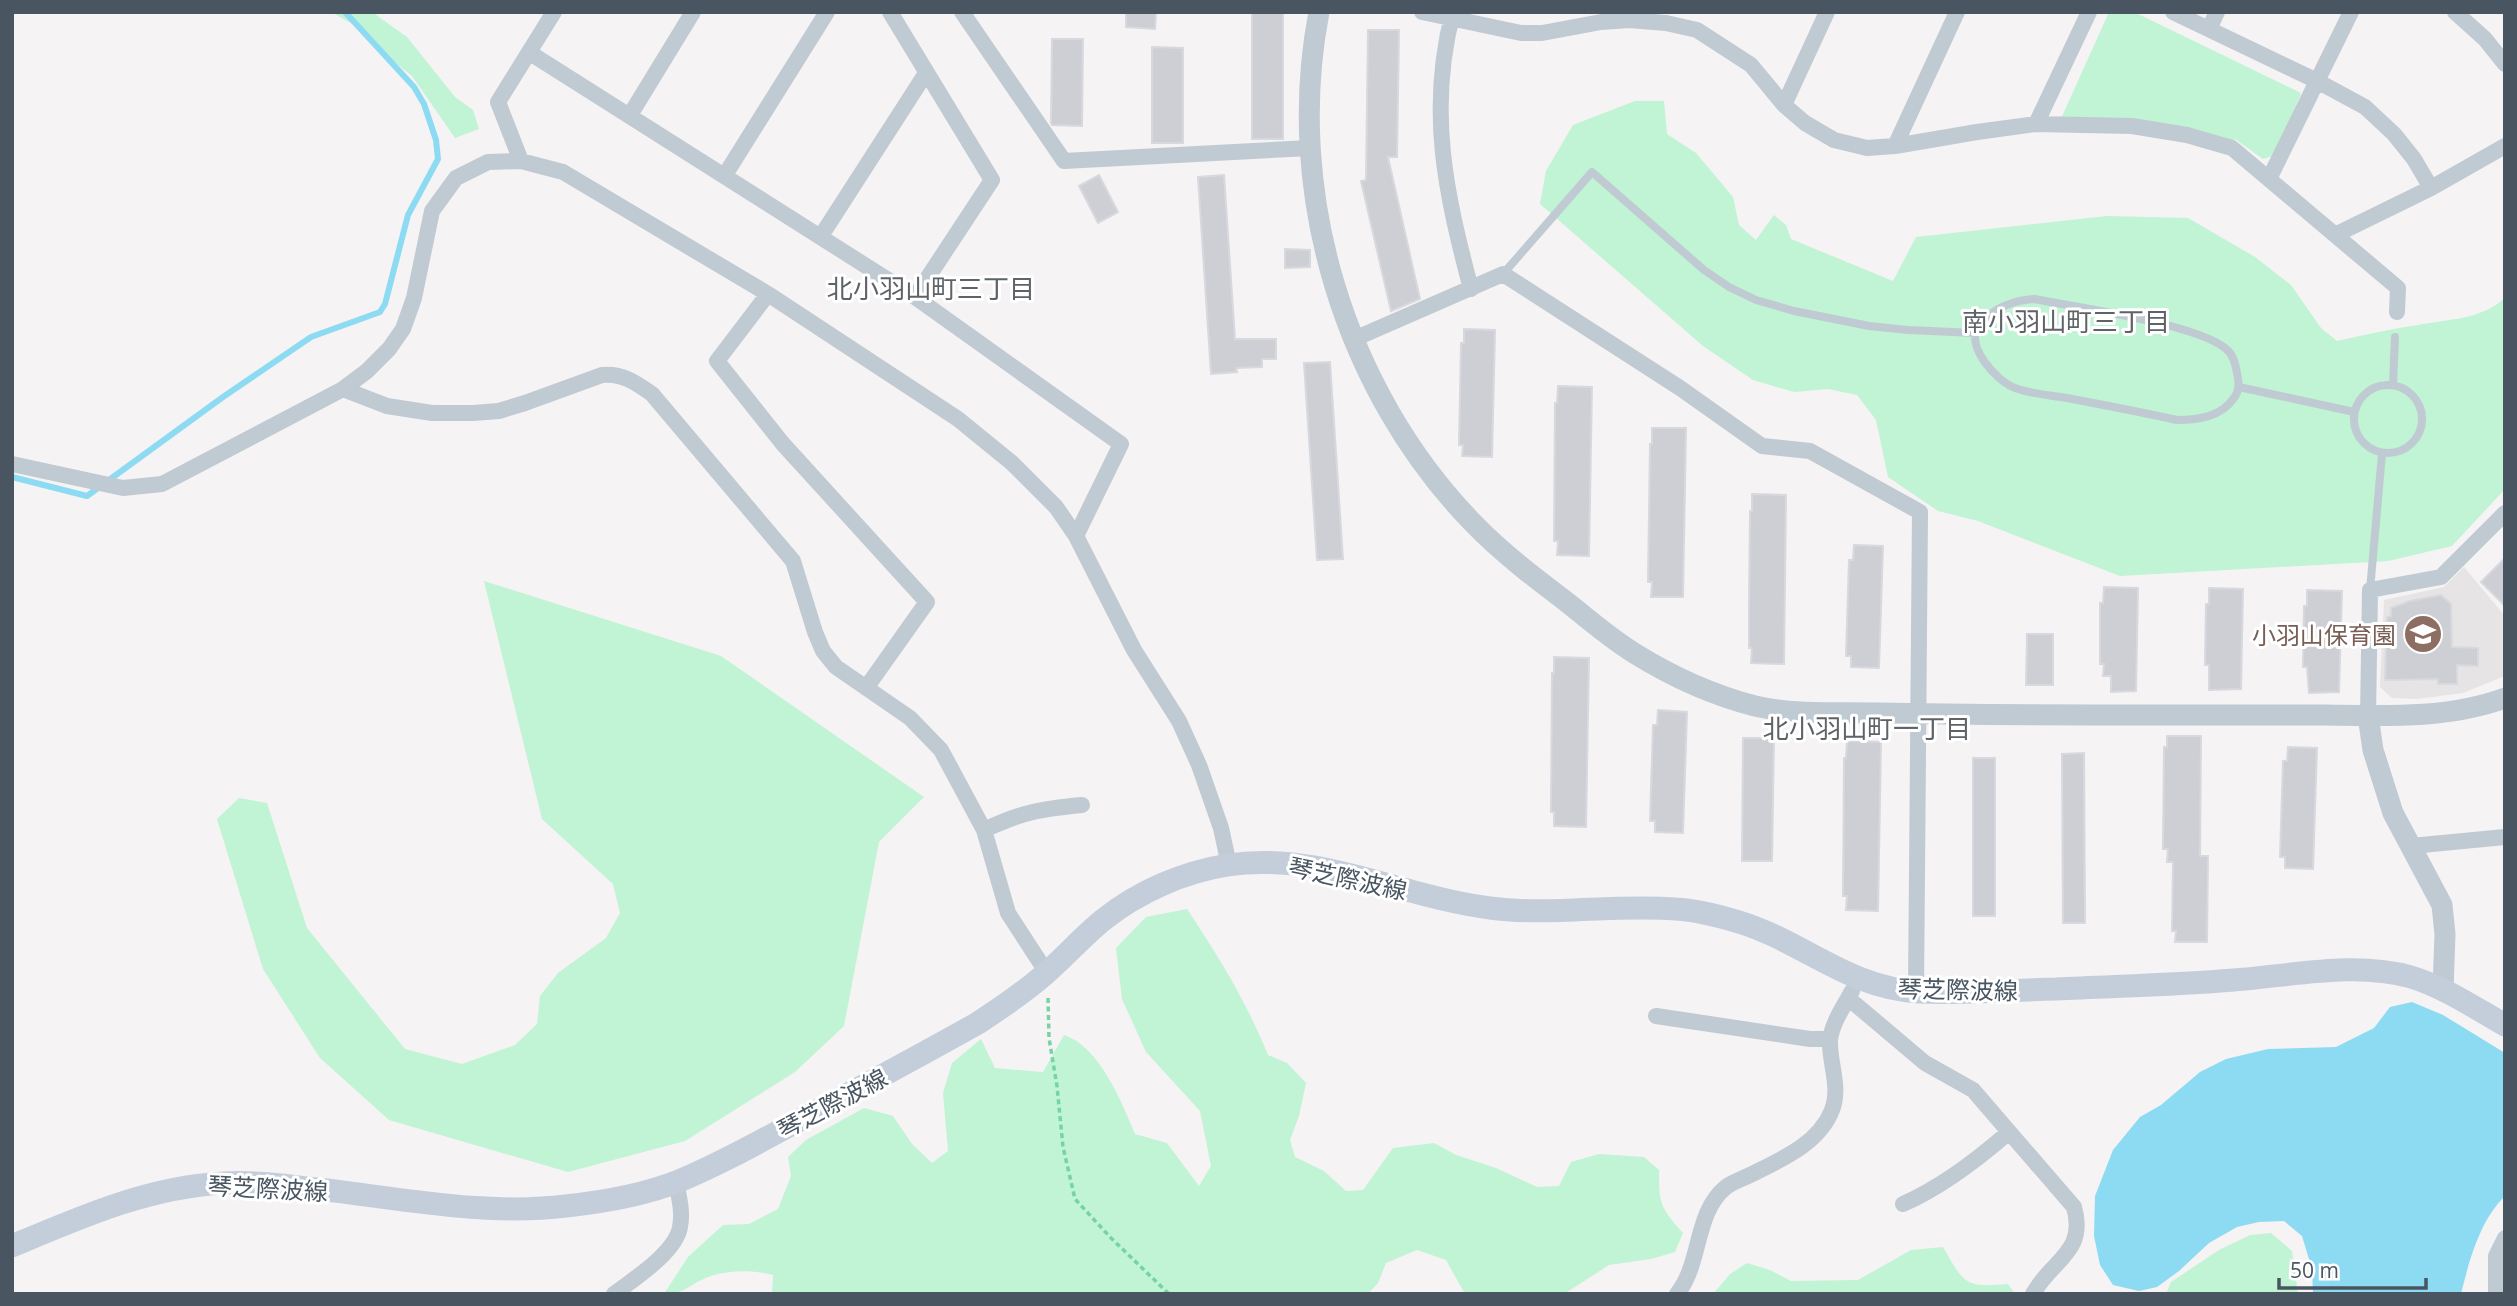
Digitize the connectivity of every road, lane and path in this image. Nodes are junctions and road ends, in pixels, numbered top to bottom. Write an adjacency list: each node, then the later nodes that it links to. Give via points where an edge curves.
1 (555, 12): 19 (street)
2 (693, 12): 24 (street)
3 (827, 12): 30 (street)
4 (890, 12): 21 (street)
5 (962, 12): 28 (street, via 1064,160)
6 (1319, 12): 28 (street, via 1311,72)
7 (1422, 12): 16 (street)
8 (1573, 12): 17 (street)
9 (1826, 12): 23 (street)
10 (1957, 12): 26 (street)
11 (2089, 12): 25 (street)
12 (2174, 12): 18 (street)
13 (2217, 12): 18 (street)
14 (2351, 12): 22 (street)
15 (2455, 12): 20 (street)
16 (1452, 16): 17 (street, via 1521,33); 36 (street, via 1439,116 1443,171)
17 (1566, 28): 23 (street, via 1629,20 1698,30 1751,65)
18 (2209, 29): 22 (street)
19 (530, 53): 24 (street); 29 (street, via 498,102)
20 (2505, 64)
21 (926, 73): 34 (street); 38 (street, via 992,180)
22 (2317, 81): 31 (street); 32 (street, via 2365,107 2394,134)
23 (1784, 105): 26 (street, via 1834,140 1867,148)
24 (629, 115): 30 (street)
25 (2036, 124): 26 (street); 31 (street, via 2132,126 2187,135 2232,148)
26 (1895, 146)
27 (2505, 146): 32 (street)
28 (1310, 148): 42 (street, via 1314,200 1333,281)
29 (521, 161): 37 (street, via 563,172); 45 (street, via 488,162 456,178 432,211 403,329 389,349)
30 (725, 175): 34 (street)
31 (2269, 179): 33 (street)
32 (2431, 188): 33 (street)
33 (2335, 235): 39 (street, via 2398,288)
34 (821, 236): 38 (street)
35 (1503, 274): 36 (street); 40 (lane, via 1592,172 1704,270 1756,300 1869,326); 54 (street, via 1762,446 1810,452 1920,512)
36 (1471, 289): 42 (street)
37 (768, 294): 50 (street, via 958,419 1026,477); 52 (street, via 717,361 783,444 927,602)
38 (915, 297): 50 (street, via 1121,443)
39 (2397, 312)
40 (1975, 333): 44 (lane, via 1979,324 1998,310 2035,299 2180,328 2230,353); 44 (lane, via 1987,365 2013,388 2197,420 2227,406)
41 (2395, 337): 43 (lane)
42 (1354, 339): 54 (street, via 1383,401 1417,454 1473,523 1631,652 1719,695 1758,706)
43 (2393, 385): 46 (lane, via 2368,391); 47 (lane, via 2412,395 2422,425 2412,444)
44 (2239, 387): 46 (lane)
45 (343, 389): 48 (street, via 162,484 123,488); 52 (street, via 387,405 432,413 473,413 499,411 602,374 635,381 652,394 793,561 823,651 836,667)
46 (2354, 412): 47 (lane, via 2356,434 2371,450)
47 (2382, 454): 51 (lane)
48 (12, 464)
49 (2505, 513): 51 (street, via 2441,577)
50 (1076, 536): 60 (street, via 1134,650 1179,721 1221,828)
51 (2371, 590): 55 (street)
52 (866, 688): 57 (street, via 910,718 941,750)
53 (2505, 698): 55 (street, via 2454,712)
54 (1918, 714): 55 (street); 64 (street)
55 (2368, 716): 59 (street, via 2382,783)
56 (1082, 805): 57 (street, via 1016,815)
57 (984, 830): 61 (street, via 1008,913)
58 (2505, 837): 59 (street)
59 (2411, 845): 63 (street, via 2442,905)
60 (1229, 865): 61 (main road, 琴芝際波線, via 1172,881 1129,902 1102,920); 62 (main road, 琴芝際波線, via 1307,865 1488,908 1561,912 1677,909 1768,933)
61 (1047, 973): 69 (main road, 琴芝際波線, via 1018,997 923,1054 726,1161); 74 (path, via 1049,1038 1062,1147 1075,1199)
62 (1853, 989): 64 (main road, 琴芝際波線); 67 (street); 68 (street, via 1925,1063 1973,1090)
63 (2443, 990): 64 (main road, 琴芝際波線, via 2414,978 2357,970 2200,983); 66 (main road, 琴芝際波線)
64 (1916, 992)
65 (1656, 1016): 67 (street)
66 (2505, 1025)
67 (1830, 1039): 75 (street, via 1836,1092 1832,1110 1818,1133 1797,1151 1725,1188 1711,1207 1694,1265)
68 (2009, 1132): 70 (street, via 1930,1193); 76 (street, via 2074,1208 2078,1223 2075,1242)
69 (676, 1182): 72 (main road, 琴芝際波線, via 603,1201 522,1209 266,1184 191,1186 122,1201); 73 (street, via 680,1230 668,1250)
70 (1903, 1204)
71 (2505, 1238): 77 (street, via 2496,1256)
72 (12, 1246)
73 (614, 1294)
74 (1169, 1294)
75 (1677, 1294)
76 (2033, 1294)
77 (2496, 1294)

